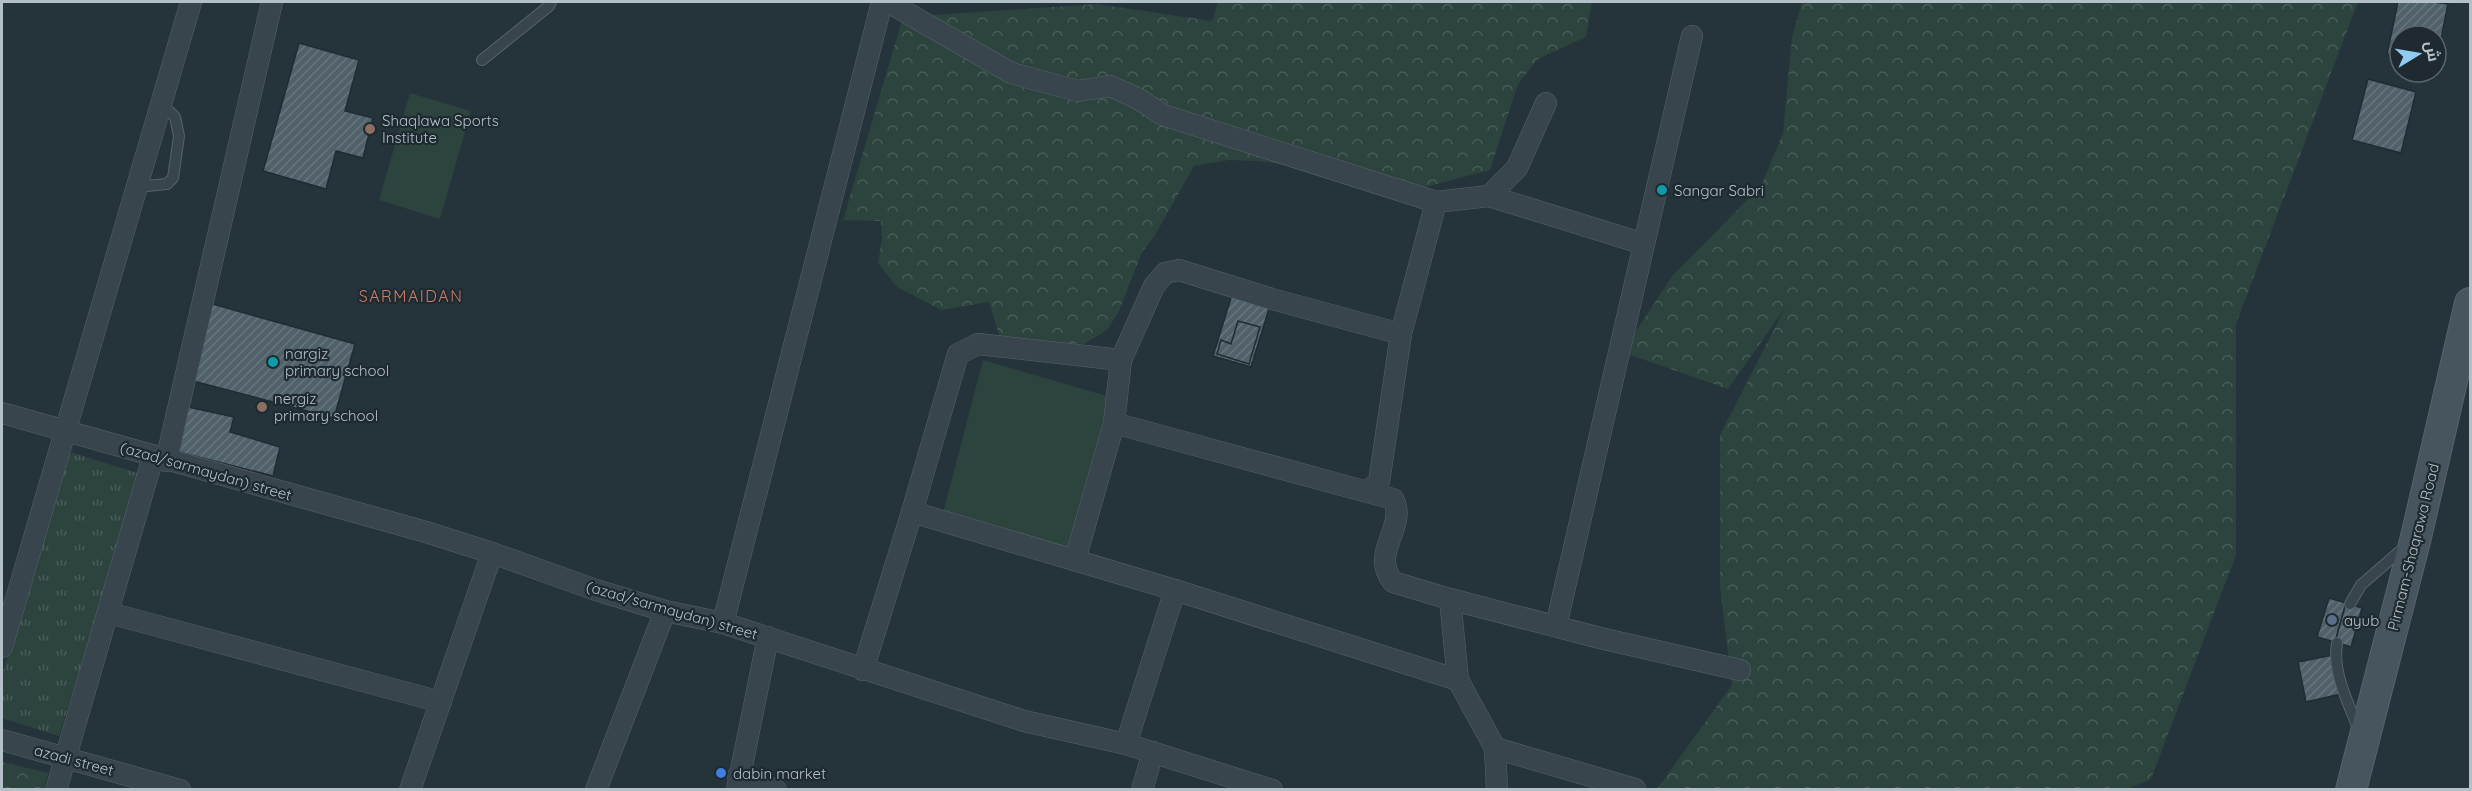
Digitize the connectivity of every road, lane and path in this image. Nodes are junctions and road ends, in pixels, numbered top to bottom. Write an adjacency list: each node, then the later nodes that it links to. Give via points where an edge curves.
1 (191, 2): 9 (street)
2 (272, 2): 20 (street)
3 (551, 2): 7 (lane)
4 (882, 2): 32 (street)
5 (888, 2): 12 (street, via 1011,72 1078,91 1110,86 1163,115)
6 (1692, 36): 13 (street)
7 (482, 60)
8 (1546, 103): 11 (street, via 1517,168)
9 (160, 109): 10 (street); 10 (lane, via 169,111 178,125 173,178 167,184)
10 (137, 187): 19 (street)
11 (1489, 196): 12 (street); 13 (street)
12 (1436, 202): 15 (street)
13 (1644, 244): 33 (street)
14 (2470, 303): 23 (main road, Pirmam-Shaqrawa Road)
15 (1401, 334): 16 (street, via 1179,270 1165,273 1154,286); 21 (street, via 1379,482)
16 (1121, 360): 18 (street); 22 (street, via 978,344 957,354)
17 (2, 413): 19 (street, (azad/sarmaydan) street)
18 (1114, 423): 21 (street); 25 (street)
19 (65, 430): 20 (street, (azad/sarmaydan) street); 26 (street)
20 (160, 459): 24 (street, (azad/sarmaydan) street); 31 (street)
21 (1368, 491): 28 (street, via 1393,499 1396,505 1396,519 1383,564 1393,582)
22 (912, 512): 25 (street); 37 (street)
23 (2416, 537): 29 (lane, via 2361,585); 42 (main road, Pirmam-Shaqrawa Road)
24 (492, 553): 30 (street, (azad/sarmaydan) street); 40 (street)
25 (1075, 560): 27 (street)
26 (9, 588): 36 (street)
27 (1175, 590): 39 (street); 43 (street)
28 (1456, 601): 33 (street); 39 (street, via 1450,599)
29 (2350, 604)
30 (665, 611): 32 (street, (azad/sarmaydan) street); 51 (street)
31 (109, 613): 40 (street); 46 (street)
32 (723, 623): 34 (street, (azad/sarmaydan) street)
33 (1556, 626): 38 (street)
34 (768, 637): 37 (street, (azad/sarmaydan) street); 47 (street)
35 (2337, 643): 42 (lane, via 2337,669)
36 (2, 646)
37 (863, 670): 43 (street, (azad/sarmaydan) street, via 1024,721)
38 (1740, 670)
39 (1458, 680): 44 (street)
40 (441, 702): 50 (street)
41 (2, 740): 46 (street, azadi street)
42 (2363, 743): 57 (main road, Pirmam-Shaqrawa Road)
43 (1126, 744): 45 (street, (azad/sarmaydan) street)
44 (1495, 748): 55 (street); 56 (street)
45 (1154, 752): 53 (street); 54 (street, (azad/sarmaydan) street)
46 (65, 758): 48 (street); 49 (street, azadi street)
47 (738, 783): 52 (street)
48 (56, 789)
49 (180, 789)
50 (410, 789)
51 (596, 789)
52 (776, 789)
53 (1142, 789)
54 (1272, 789)
55 (1497, 789)
56 (1635, 789)
57 (2351, 789)

